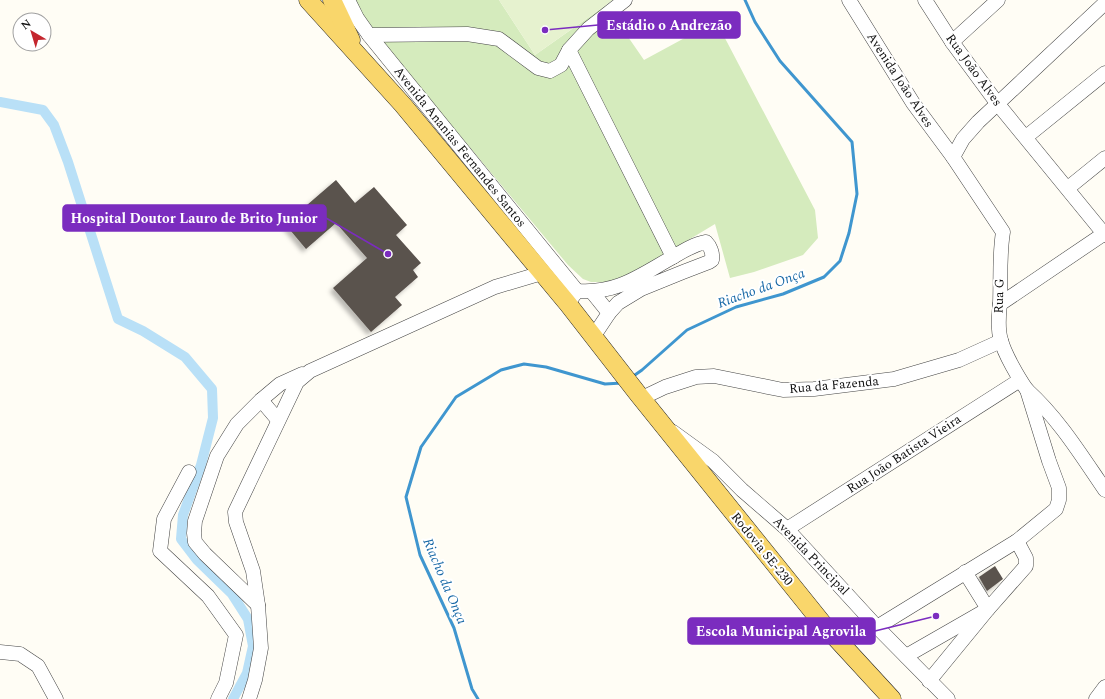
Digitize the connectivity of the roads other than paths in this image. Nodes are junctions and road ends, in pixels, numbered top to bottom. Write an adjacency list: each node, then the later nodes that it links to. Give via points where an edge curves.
1 (308, 0): 13 (main road)
2 (332, 0): 9 (main road)
3 (348, 0): 9 (street, Avenida Ananias Fernandes Santos)
4 (625, 0): 12 (street, via 588,29)
5 (849, 0): 17 (street, Avenida João Alves, via 913,103)
6 (925, 0): 11 (street, Rua João Alves)
7 (998, 0): 11 (street)
8 (1105, 3): 15 (street)
9 (350, 20): 10 (street, Avenida Ananias Fernandes Santos); 13 (main road)
10 (369, 35): 12 (street, via 467,34 499,39 538,68 550,71 561,65); 24 (street, Avenida Ananias Fernandes Santos)
11 (952, 42): 15 (street, Rua João Alves)
12 (570, 50): 21 (street)
13 (357, 53): 22 (main road, Rodovia SE-230)
14 (1105, 73): 16 (street)
15 (997, 103): 16 (street, Rua João Alves); 17 (street, via 963,139)
16 (1026, 137): 19 (street)
17 (953, 157): 25 (street, Rua G, via 1003,232 1000,250)
18 (1105, 158): 19 (street)
19 (1068, 188): 20 (street)
20 (1105, 234): 25 (street)
21 (673, 257): 23 (street, via 618,287); 26 (street, via 706,242 712,260 642,289)
22 (542, 273): 24 (main road, Rodovia SE-230); 29 (street, via 495,287)
23 (592, 292): 24 (street); 26 (street)
24 (572, 298): 27 (main road, Rodovia SE-230)
25 (1000, 304): 28 (street, Rua G, via 998,321)
26 (609, 313): 27 (street)
27 (593, 336): 31 (main road, Rodovia SE-230)
28 (1001, 341): 30 (street, Rua G); 31 (street, Rua da Fazenda, via 959,360 894,379 814,389 783,390 714,376 696,377)
29 (310, 371): 32 (street, via 280,384); 33 (street, via 296,382)
30 (1024, 385): 36 (street, via 1061,425); 37 (street, Rua João Batista Vieira); 38 (street, Rua G, via 1059,488 1059,500 1056,509)
31 (640, 396): 34 (main road, Rodovia SE-230)
32 (261, 400): 33 (street); 40 (street, via 237,424 217,456 195,521 194,533 195,542 205,554)
33 (278, 420): 40 (street, via 235,512 252,572)
34 (663, 425): 37 (street, Avenida Principal, via 713,461); 50 (main road, Rodovia SE-230, via 823,624)
35 (190, 472): 48 (street, via 164,519 160,551 208,596 236,635 226,683)
36 (1105, 490)
37 (787, 529): 42 (street, Avenida Principal)
38 (1017, 541): 39 (street); 41 (street, via 1026,558 1026,566)
39 (965, 572): 41 (street); 42 (street)
40 (258, 605): 49 (street, via 261,648)
41 (988, 609): 44 (street); 45 (street)
42 (877, 627): 44 (street, Avenida Principal)
43 (0, 652): 47 (street, via 20,654 38,666)
44 (906, 656): 45 (street, Avenida Principal)
45 (929, 681): 51 (street, Avenida Principal)
46 (1105, 687): 52 (street)
47 (56, 699)
48 (218, 699)
49 (249, 699)
50 (892, 699)
51 (948, 699)
52 (1096, 699)

